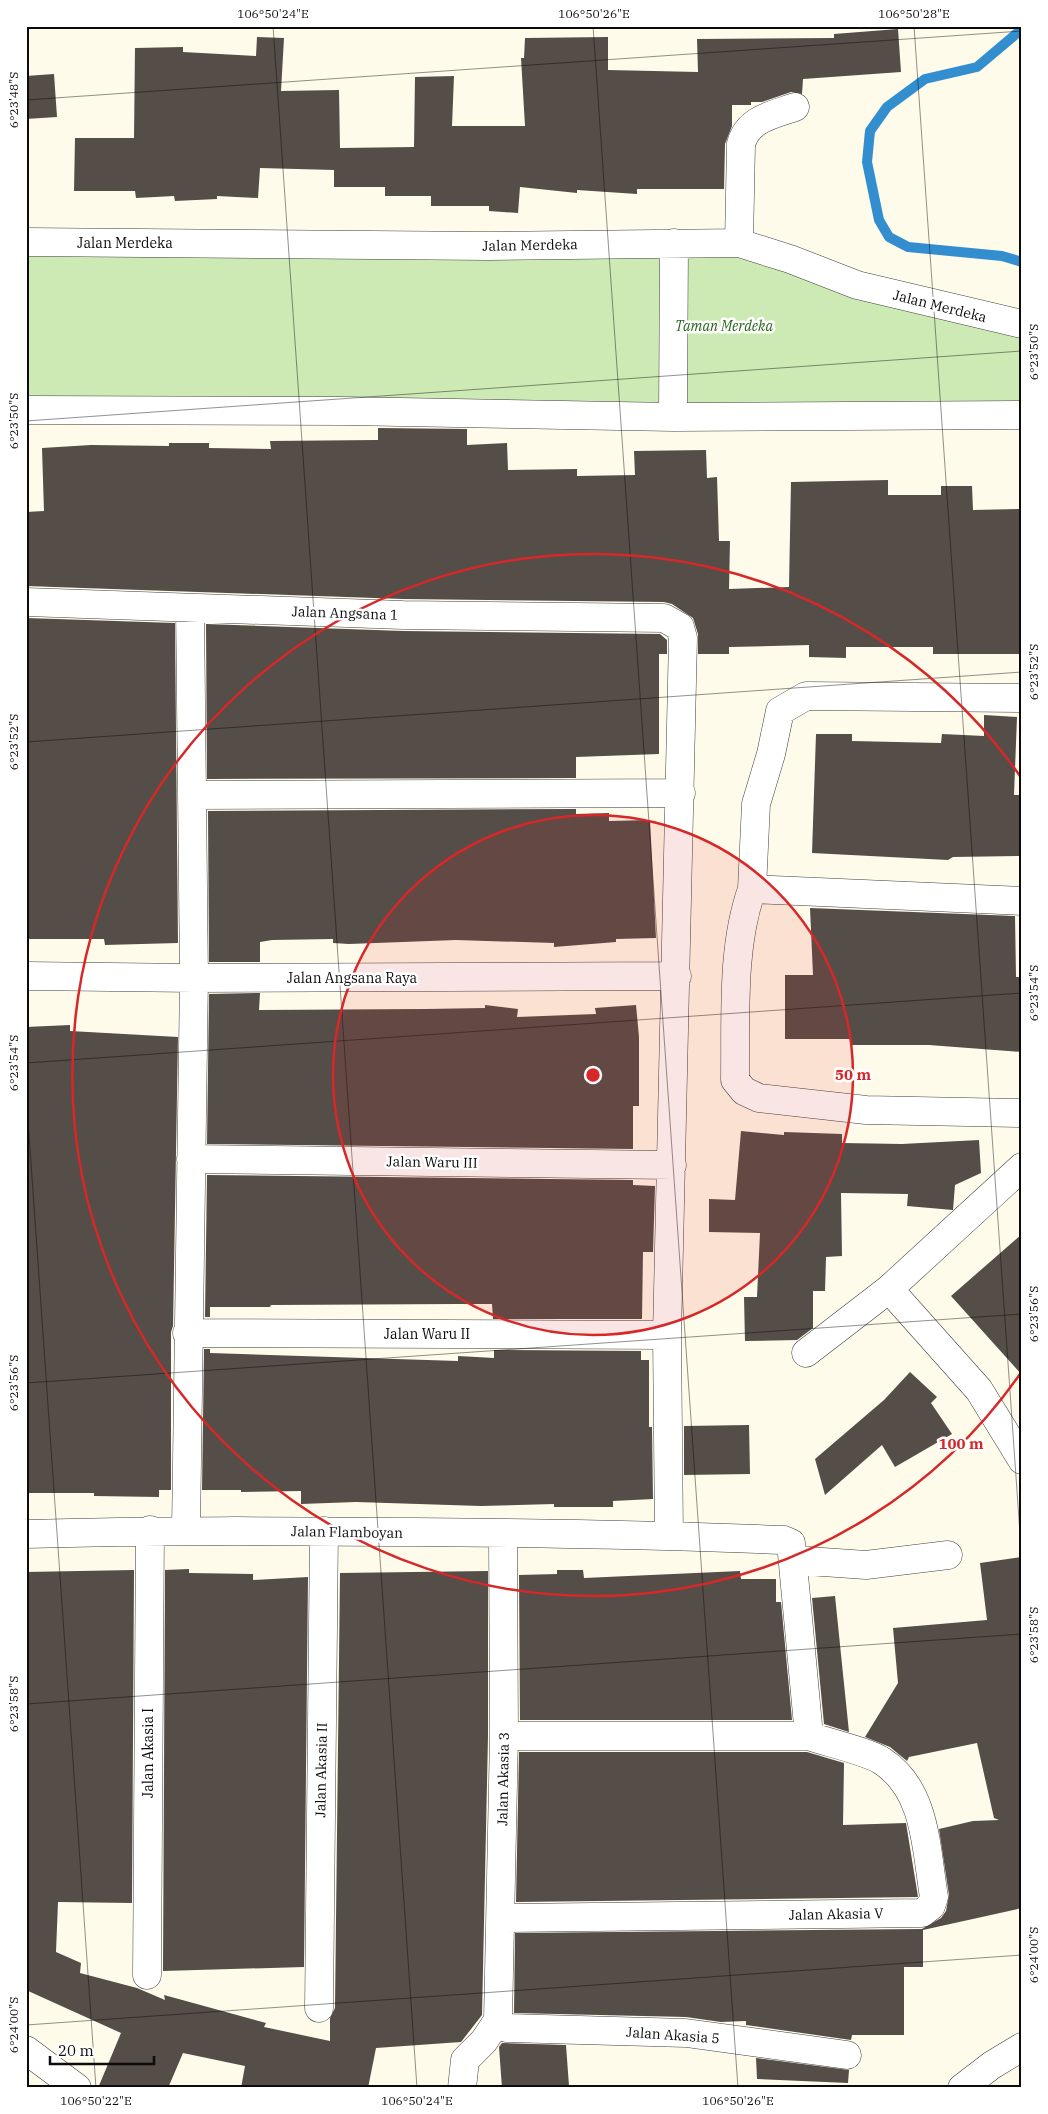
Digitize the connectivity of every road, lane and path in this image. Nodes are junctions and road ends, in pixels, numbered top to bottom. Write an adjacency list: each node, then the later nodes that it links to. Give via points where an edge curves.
1 (795, 108): 3 (street, via 755,122 743,135 740,144)
2 (26, 242): 4 (street, Jalan Merdeka, via 478,246)
3 (739, 243): 4 (street, Jalan Merdeka); 5 (street, Jalan Merdeka, via 857,285)
4 (674, 244): 8 (street)
5 (1022, 324)
6 (26, 410): 8 (street)
7 (1022, 415): 8 (street)
8 (673, 417)
9 (26, 602): 10 (street, Jalan Angsana 1)
10 (190, 609): 12 (street, Jalan Angsana 1, via 664,618 680,627 683,638); 13 (street)
11 (1022, 698): 14 (street, via 806,696 780,711 756,804)
12 (681, 793): 13 (street); 17 (street)
13 (192, 795): 18 (street)
14 (752, 889): 15 (street); 19 (street, via 745,912 737,980 735,1080 744,1091 759,1098 866,1110)
15 (1022, 901)
16 (26, 976): 18 (street, Jalan Angsana Raya)
17 (677, 976): 18 (street, Jalan Angsana Raya); 21 (street)
18 (194, 978): 20 (street)
19 (1022, 1113)
20 (191, 1159): 21 (street, Jalan Waru III); 24 (street)
21 (672, 1165): 25 (street)
22 (1022, 1167): 23 (street)
23 (889, 1289): 26 (street); 27 (street, via 979,1390)
24 (187, 1334): 25 (street, Jalan Waru II); 29 (street)
25 (667, 1335): 33 (street)
26 (806, 1353)
27 (1022, 1460)
28 (150, 1530): 29 (street, Jalan Flamboyan); 32 (street, Jalan Flamboyan); 39 (street, Jalan Akasia I)
29 (186, 1530): 30 (street, Jalan Flamboyan)
30 (324, 1531): 31 (street, Jalan Flamboyan); 40 (street, Jalan Akasia II)
31 (503, 1533): 33 (street, Jalan Flamboyan); 36 (street, Jalan Akasia 3)
32 (26, 1534)
33 (669, 1535): 35 (street, Jalan Flamboyan, via 784,1540 791,1543)
34 (948, 1554): 35 (street, via 866,1565)
35 (794, 1560): 37 (street)
36 (504, 1736): 37 (street, Jalan Akasia V); 38 (street, Jalan Akasia 3)
37 (809, 1736): 38 (street, Jalan Akasia V, via 881,1761 902,1780 919,1808 934,1897 931,1906 922,1912)
38 (501, 1918): 41 (street, Jalan Akasia 3)
39 (147, 1975)
40 (319, 2008)
41 (499, 2022): 44 (street, Jalan Akasia 5, via 507,2028 686,2033); 46 (street, via 465,2060)
42 (1022, 2047): 47 (street)
43 (26, 2050): 45 (street)
44 (846, 2055)
45 (77, 2088)
46 (462, 2088)
47 (962, 2088)

